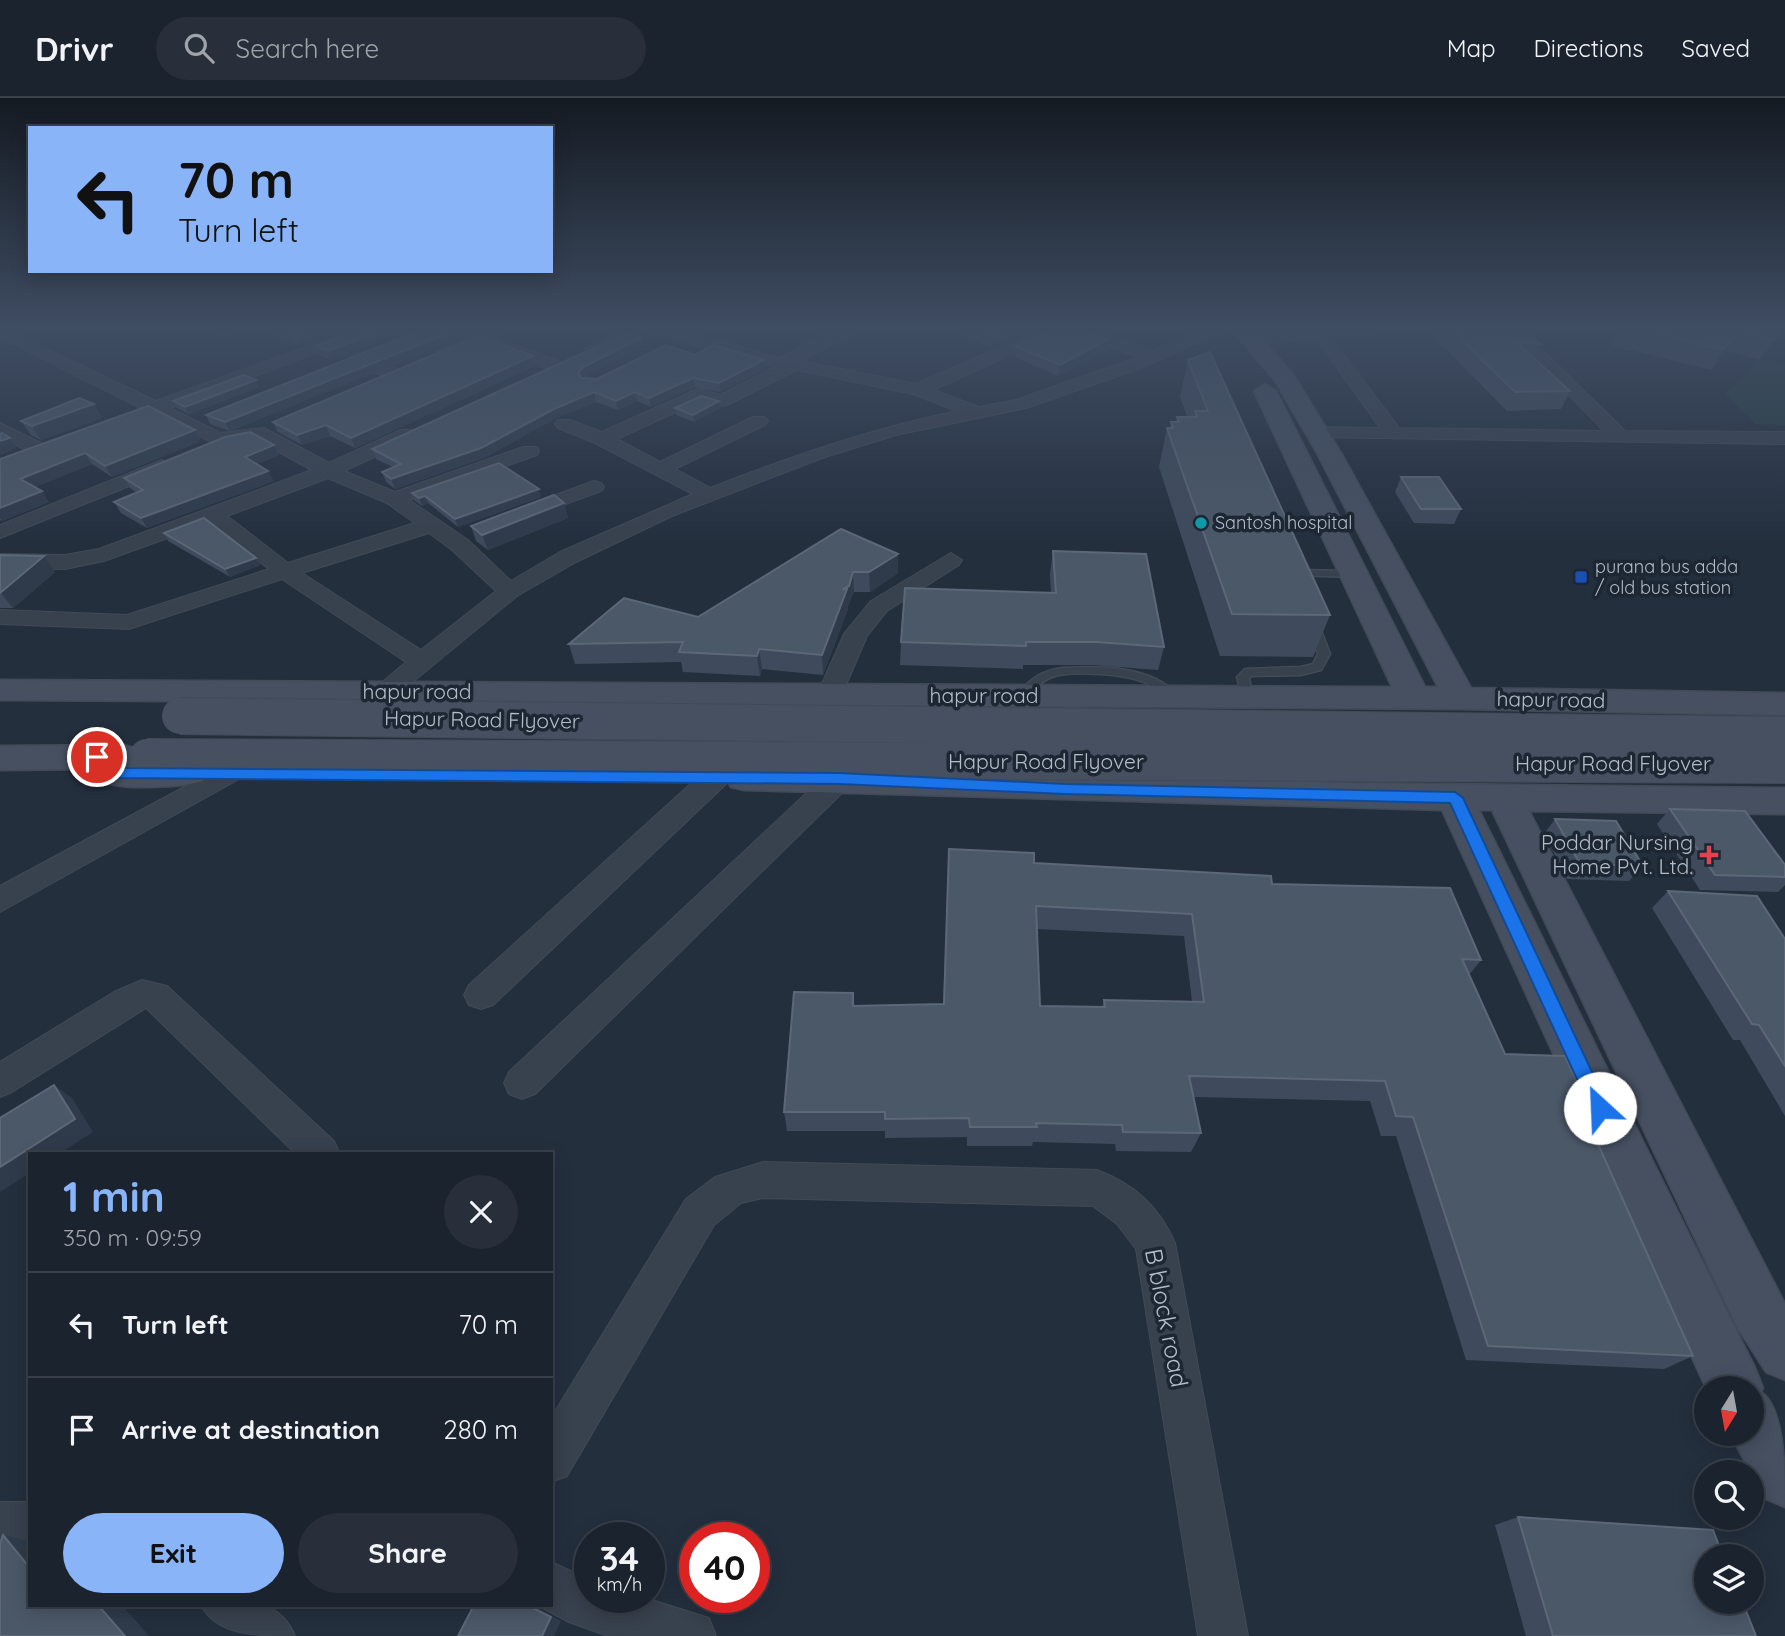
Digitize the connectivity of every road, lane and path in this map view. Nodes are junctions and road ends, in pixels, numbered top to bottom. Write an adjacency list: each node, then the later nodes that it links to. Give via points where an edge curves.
1 (139, 399): 10 (street)
2 (179, 399): 10 (street)
3 (690, 399): 25 (street)
4 (941, 399): 11 (street)
5 (1034, 399): 11 (street)
6 (1268, 399): 47 (street)
7 (1297, 399): 21 (street)
8 (1368, 399): 22 (street)
9 (1582, 399): 23 (street)
10 (156, 407): 13 (street); 16 (street)
11 (978, 413): 34 (street, via 892,430)
12 (214, 414): 16 (street)
13 (130, 416)
14 (281, 421): 20 (street)
15 (759, 421): 31 (street)
16 (188, 424): 26 (street)
17 (564, 424): 25 (street)
18 (427, 426): 32 (street)
19 (0, 428): 29 (street, via 45,447)
20 (257, 432): 26 (street); 32 (street)
21 (1317, 433): 22 (street); 59 (street)
22 (1394, 434): 23 (street)
23 (1620, 436): 24 (street)
24 (1785, 438)
25 (602, 439): 31 (street)
26 (223, 441): 27 (street)
27 (201, 450)
28 (530, 451): 35 (street)
29 (13, 459)
30 (178, 459): 40 (street)
31 (660, 469): 34 (street)
32 (328, 471): 35 (street); 36 (street)
33 (594, 487): 37 (street)
34 (707, 494): 49 (street, via 568,556)
35 (394, 499): 38 (street)
36 (212, 515): 43 (street, via 85,560); 45 (street)
37 (503, 520)
38 (432, 525): 41 (street); 45 (street)
39 (477, 530): 41 (street)
40 (0, 532)
41 (451, 540): 49 (street)
42 (951, 560): 55 (street, via 879,606 856,634)
43 (0, 561)
44 (1289, 561): 46 (lane)
45 (285, 572): 51 (street, via 129,622); 52 (street)
46 (1293, 573): 47 (lane); 48 (lane)
47 (1354, 574): 58 (street)
48 (1297, 584)
49 (509, 591): 52 (street)
50 (1306, 607): 56 (lane, via 1324,654 1317,667 1248,672 1243,677)
51 (0, 617)
52 (421, 661): 54 (street)
53 (0, 690): 61 (street)
54 (384, 692): 55 (street, hapur road); 61 (street, hapur road)
55 (830, 695): 56 (street, hapur road)
56 (1247, 697): 57 (street, hapur road)
57 (1312, 697): 58 (street, hapur road); 73 (street)
58 (1414, 698): 59 (street, hapur road)
59 (1460, 698): 60 (street, hapur road)
60 (1547, 700): 62 (street, hapur road); 76 (street)
61 (182, 703): 63 (street, Hapur Road Flyover, via 103,715); 64 (street, Hapur Road Flyover, bridge)
62 (1785, 704)
63 (0, 714)
64 (1785, 735)
65 (52, 757): 66 (street, Hapur Road Flyover); 67 (street, Hapur Road Flyover); 72 (street)
66 (97, 757): 68 (street, Hapur Road Flyover, bridge); 69 (street, via 115,773)
67 (0, 758)
68 (1785, 765)
69 (229, 772): 70 (street); 78 (street)
70 (716, 777): 71 (street); 79 (street)
71 (839, 779): 73 (street); 81 (street)
72 (0, 782)
73 (1352, 796): 75 (street)
74 (1504, 797): 75 (street); 76 (street); 83 (street)
75 (1455, 798): 85 (street)
76 (1615, 800): 77 (street)
77 (1785, 801)
78 (0, 900)
79 (481, 995)
80 (0, 1081): 82 (street, via 126,1002 142,994 155,996)
81 (522, 1083)
82 (320, 1152)
83 (1770, 1306): 84 (street)
84 (1785, 1353)
85 (1729, 1376)
86 (1764, 1439): 88 (street)
87 (553, 1457): 95 (street, B block road, via 701,1212 714,1197 737,1184 763,1180 1097,1188 1123,1201 1142,1220 1155,1243)
88 (1785, 1477)
89 (0, 1525): 90 (street)
90 (28, 1525)
91 (553, 1587): 94 (street, via 586,1605)
92 (228, 1607): 93 (street)
93 (270, 1636)
94 (691, 1636)
95 (1223, 1636)

